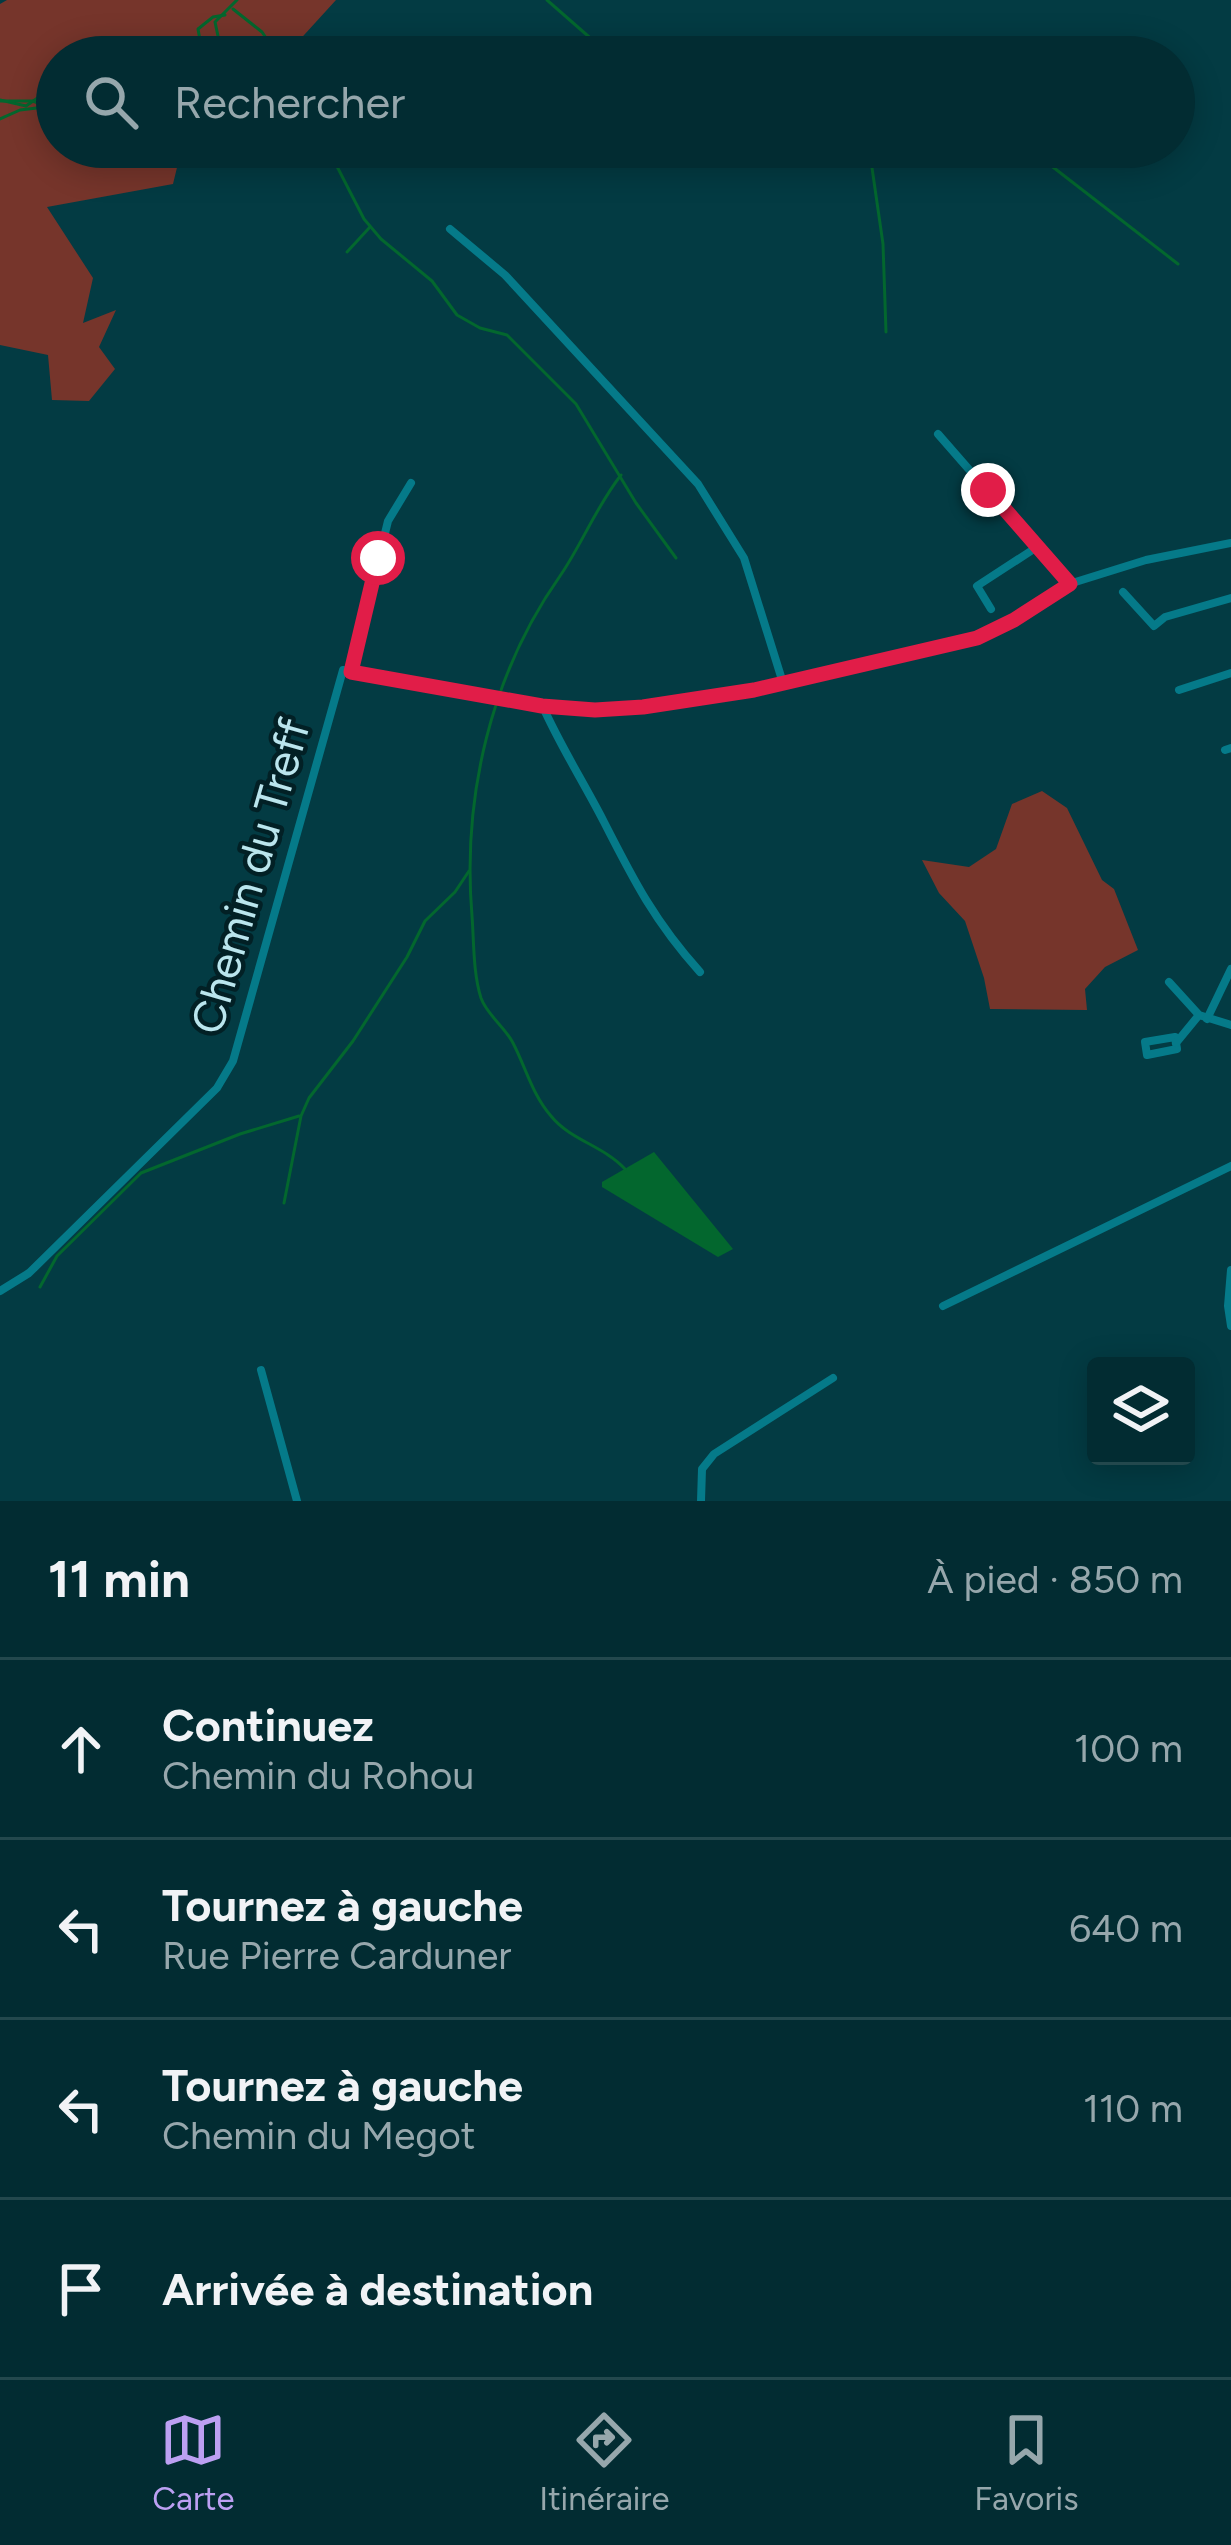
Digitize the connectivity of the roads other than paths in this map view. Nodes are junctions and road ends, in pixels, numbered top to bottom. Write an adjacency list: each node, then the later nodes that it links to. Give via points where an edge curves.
1 (450, 229): 12 (street, via 505,275 698,484 744,558)
2 (938, 434): 5 (street)
3 (411, 483): 10 (street, Chemin du Treff, via 388,520)
4 (1231, 543): 6 (street)
5 (1037, 547): 6 (street); 9 (street, via 977,586)
6 (1070, 584): 12 (street, via 977,638)
7 (1123, 592): 8 (street, via 1154,626)
8 (1231, 598)
9 (992, 609)
10 (347, 671): 14 (street); 23 (street, Chemin du Treff, via 232,1061 217,1088 29,1273)
11 (1231, 673): 13 (street)
12 (782, 683): 14 (street, via 643,707)
13 (1179, 690)
14 (542, 706): 16 (street, via 638,891)
15 (1231, 969): 18 (street)
16 (700, 972)
17 (1169, 982): 18 (street)
18 (1203, 1017): 19 (street); 20 (street)
19 (1231, 1025)
20 (1176, 1043)
21 (1231, 1166): 24 (street)
22 (1231, 1270): 25 (street)
23 (0, 1291)
24 (943, 1306)
25 (1231, 1326)
26 (261, 1370): 28 (street)
27 (833, 1378): 29 (street, via 715,1454 702,1468)
28 (296, 1501)
29 (701, 1501)

